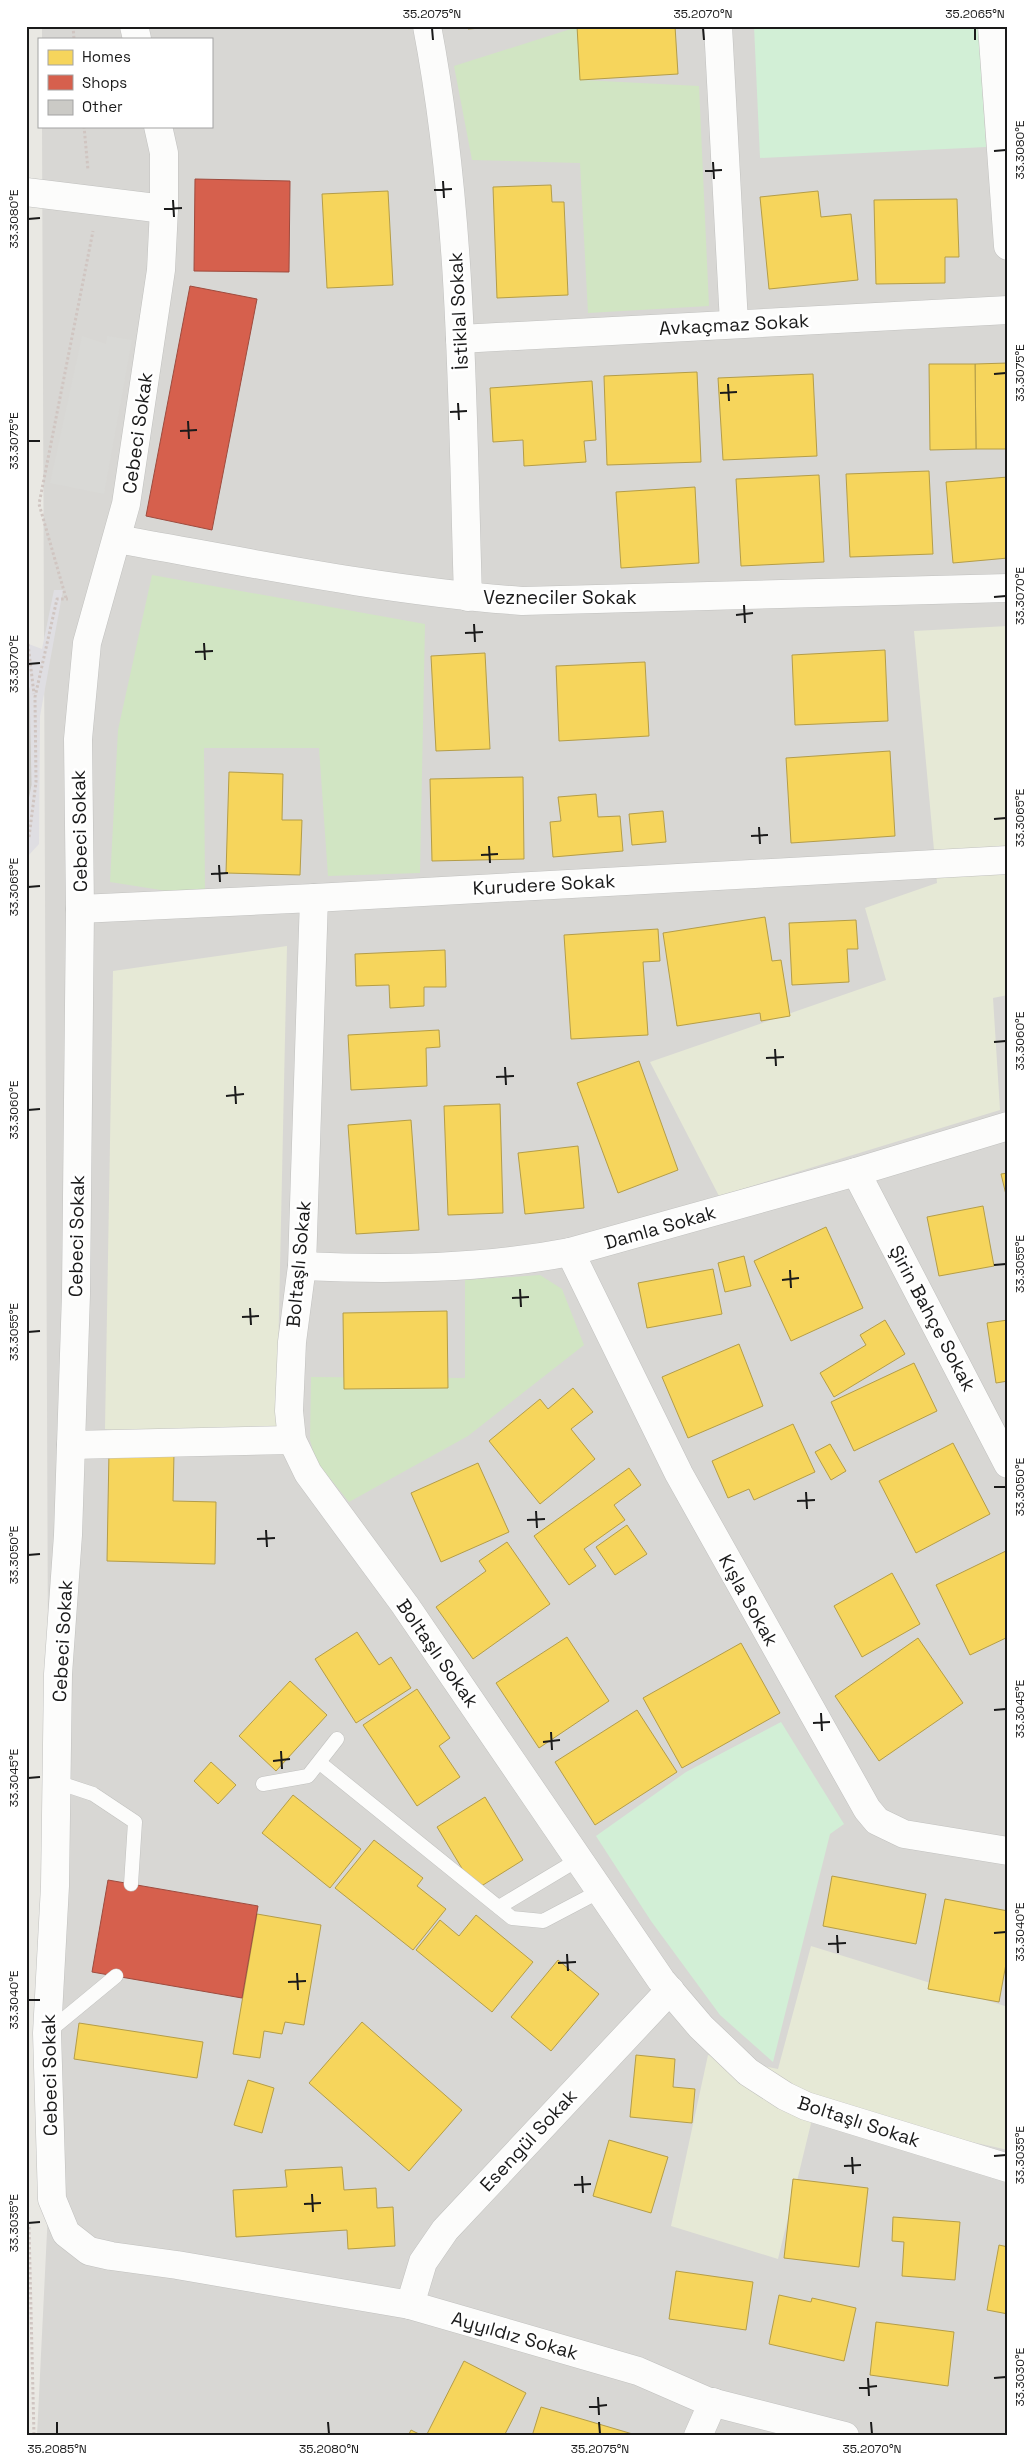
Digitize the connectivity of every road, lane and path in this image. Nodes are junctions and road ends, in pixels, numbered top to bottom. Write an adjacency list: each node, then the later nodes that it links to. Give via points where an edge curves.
1 (427, 26): 12 (street, İstiklal Sokak, via 445,140)
2 (718, 26): 11 (street)
3 (992, 26): 9 (street)
4 (84, 128): 7 (path)
5 (158, 128): 8 (street, Cebeci Sokak, via 164,153)
6 (26, 192): 7 (street)
7 (92, 201): 8 (street)
8 (164, 209): 13 (street, Cebeci Sokak, via 161,270 126,504)
9 (1008, 246)
10 (1008, 310): 11 (street, Avkaçmaz Sokak)
11 (734, 323): 12 (street, Avkaçmaz Sokak)
12 (460, 338): 16 (street, İstiklal Sokak)
13 (117, 539): 15 (street, Cebeci Sokak); 16 (street, Vezneciler Sokak, via 375,585)
14 (1008, 588): 16 (street, Vezneciler Sokak, via 522,600)
15 (101, 597): 18 (path, via 57,599); 22 (street, Cebeci Sokak, via 87,644 78,739)
16 (468, 597)
17 (28, 644): 18 (path)
18 (35, 697): 19 (path, via 36,782)
19 (29, 837)
20 (1008, 860): 21 (street, Kurudere Sokak)
21 (314, 898): 22 (street, Kurudere Sokak); 26 (street, Boltaşlı Sokak)
22 (80, 908): 28 (street, Cebeci Sokak)
23 (1008, 1126): 24 (street, Damla Sokak)
24 (856, 1172): 25 (street, Damla Sokak); 29 (street, Şirin Bahçe Sokak)
25 (570, 1252): 26 (street, Damla Sokak, via 529,1260 453,1267); 34 (street, Kışla Sokak, via 679,1474 867,1808 877,1821 904,1834)
26 (302, 1266): 27 (street, Boltaşlı Sokak, via 292,1342 289,1411)
27 (292, 1440): 28 (street); 35 (street, Boltaşlı Sokak, via 308,1473 405,1605)
28 (71, 1445): 32 (street, Cebeci Sokak, via 58,1674)
29 (1004, 1448)
30 (337, 1739): 31 (lane)
31 (320, 1763): 33 (lane, via 308,1776); 38 (lane)
32 (57, 1782): 36 (lane, via 93,1794 135,1822); 41 (street, Cebeci Sokak)
33 (263, 1784)
34 (1008, 1851)
35 (579, 1859): 37 (street, Boltaşlı Sokak); 38 (lane)
36 (131, 1884)
37 (600, 1891): 38 (lane, via 542,1921 512,1918); 40 (street, Boltaşlı Sokak)
38 (499, 1907)
39 (116, 1976): 41 (lane)
40 (670, 1990): 42 (street, Boltaşlı Sokak, via 701,2027 748,2072 785,2096 806,2106); 45 (street, Esengül Sokak, via 445,2230 423,2262)
41 (47, 2033): 44 (street, Cebeci Sokak, via 52,2199 66,2233 88,2250)
42 (1008, 2168)
43 (29, 2225): 47 (path)
44 (177, 2265): 45 (street, Ayyıldız Sokak)
45 (410, 2305): 46 (street, Ayyıldız Sokak, via 638,2371)
46 (713, 2402): 48 (street); 49 (street, Ayyıldız Sokak)
47 (34, 2436)
48 (698, 2436)
49 (846, 2436)

